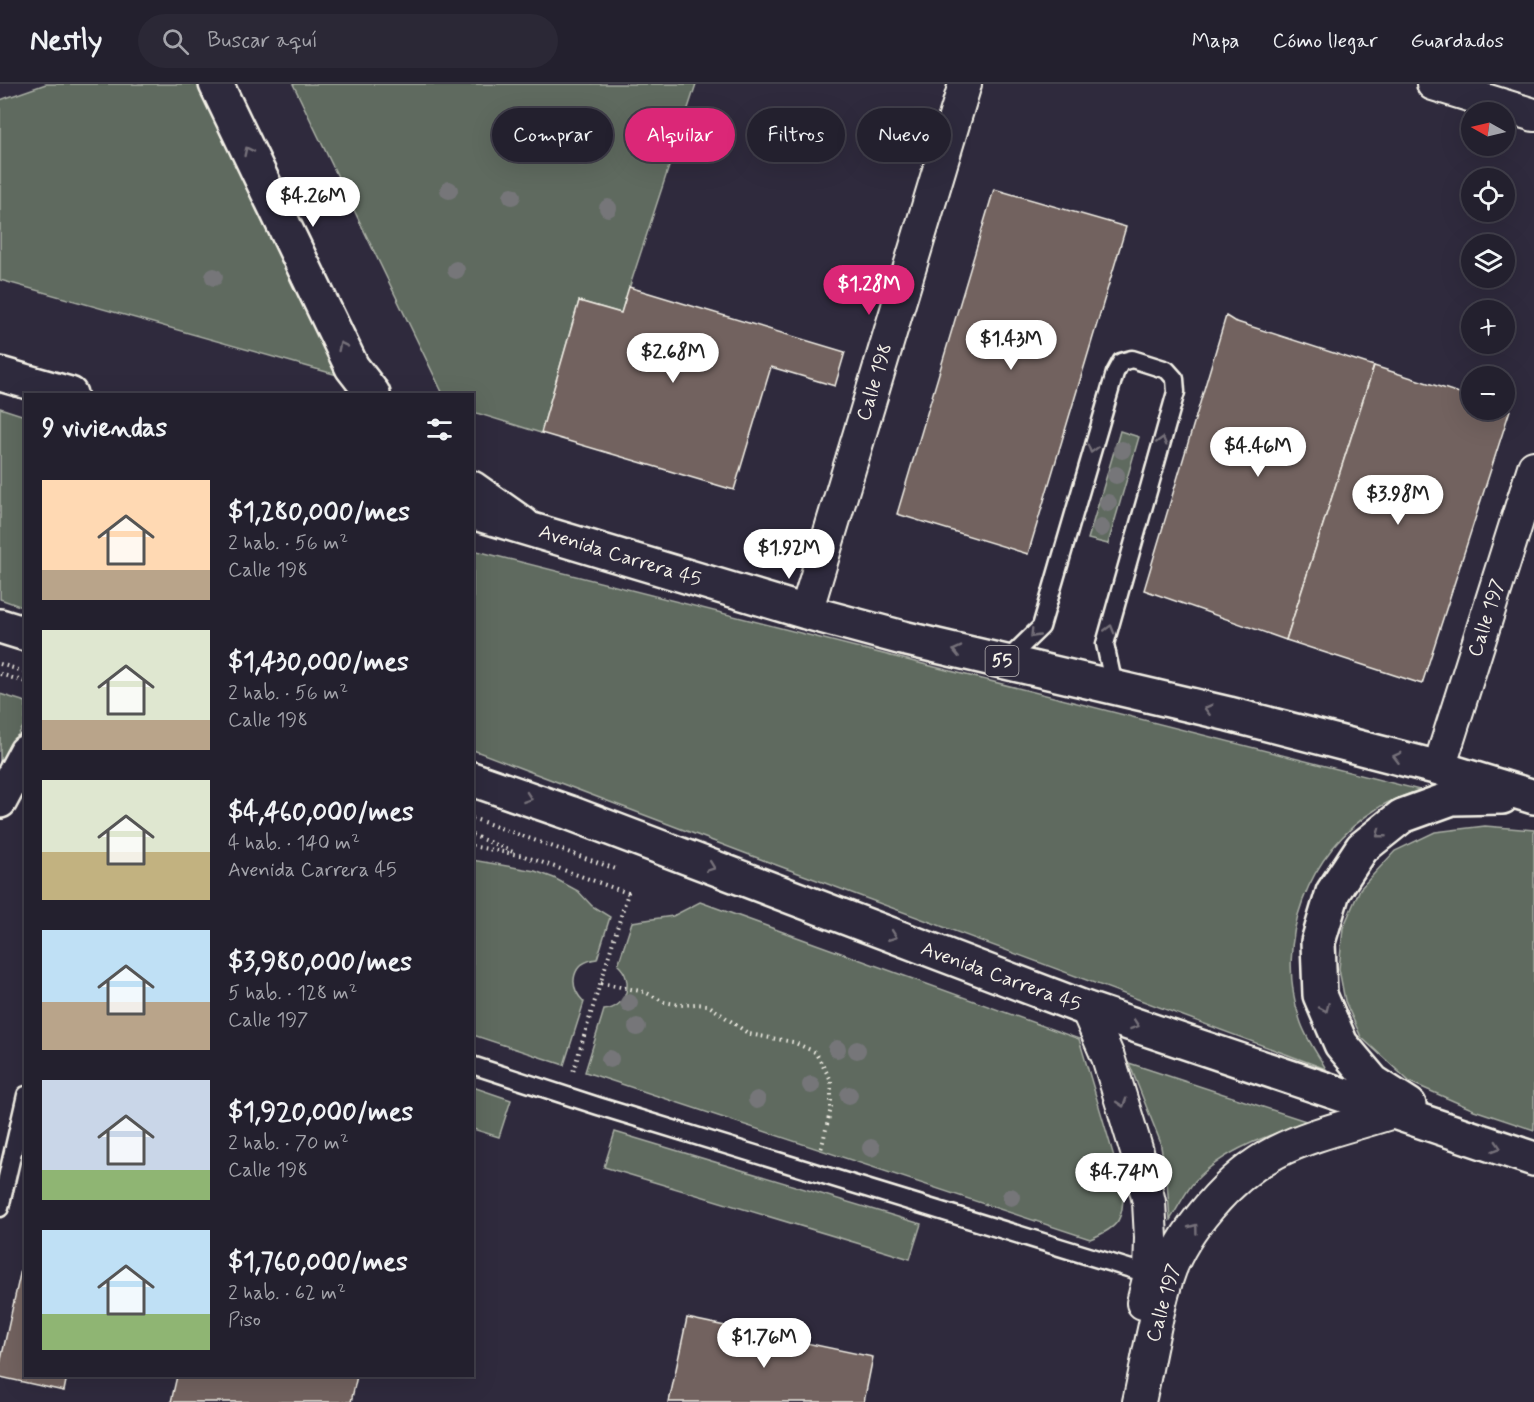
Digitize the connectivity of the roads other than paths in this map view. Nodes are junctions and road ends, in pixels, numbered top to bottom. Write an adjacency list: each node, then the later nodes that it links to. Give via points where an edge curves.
1 (216, 84): 7 (main road, one-way to 1, via 352,367)
2 (965, 84): 12 (street, Calle 198)
3 (1433, 84): 4 (street)
4 (1534, 115)
5 (0, 374): 6 (main road)
6 (66, 393)
7 (372, 393)
8 (1534, 467): 18 (street, Calle 197)
9 (474, 489): 11 (main road)
10 (474, 513): 11 (main road, Avenida Carrera 45 / 55)
11 (532, 530): 12 (main road, Avenida Carrera 45 / 55)
12 (806, 612): 15 (main road, Avenida Carrera 45 / 55, one-way to 12)
13 (0, 626): 14 (main road)
14 (24, 633)
15 (1006, 662): 16 (main road, Avenida Carrera 45 / 55); 16 (lane, one-way to 15, via 1105,644 1176,392 1175,379 1167,370 1132,359 1121,362 1115,373 1041,627)
16 (1114, 686): 18 (main road, Avenida Carrera 45 / 55, one-way to 16)
17 (24, 756): 21 (main road)
18 (1439, 768): 20 (main road, Avenida Carrera 45 / 55)
19 (474, 780): 22 (main road, Avenida Carrera 45, one-way to 22)
20 (1534, 799): 26 (main road, one-way to 26, via 1452,798 1402,816 1362,848 1333,892 1318,942 1320,995 1341,1044 1373,1082)
21 (0, 801)
22 (1087, 1009): 25 (main road, Avenida Carrera 45, one-way to 25); 29 (street, Calle 197, one-way to 29, via 1108,1057 1137,1152 1149,1202)
23 (474, 1066): 29 (lane)
24 (24, 1104): 28 (lane)
25 (1393, 1112): 26 (main road, Avenida Carrera 45); 29 (street, Calle 197, one-way to 25, via 1208,1209 1237,1178 1275,1153 1308,1138)
26 (1460, 1135): 27 (main road, Avenida Carrera 45, one-way to 27)
27 (1534, 1159)
28 (0, 1208)
29 (1158, 1277): 30 (street, Calle 197); 31 (street, Calle 197)
30 (1121, 1402)
31 (1138, 1402)

